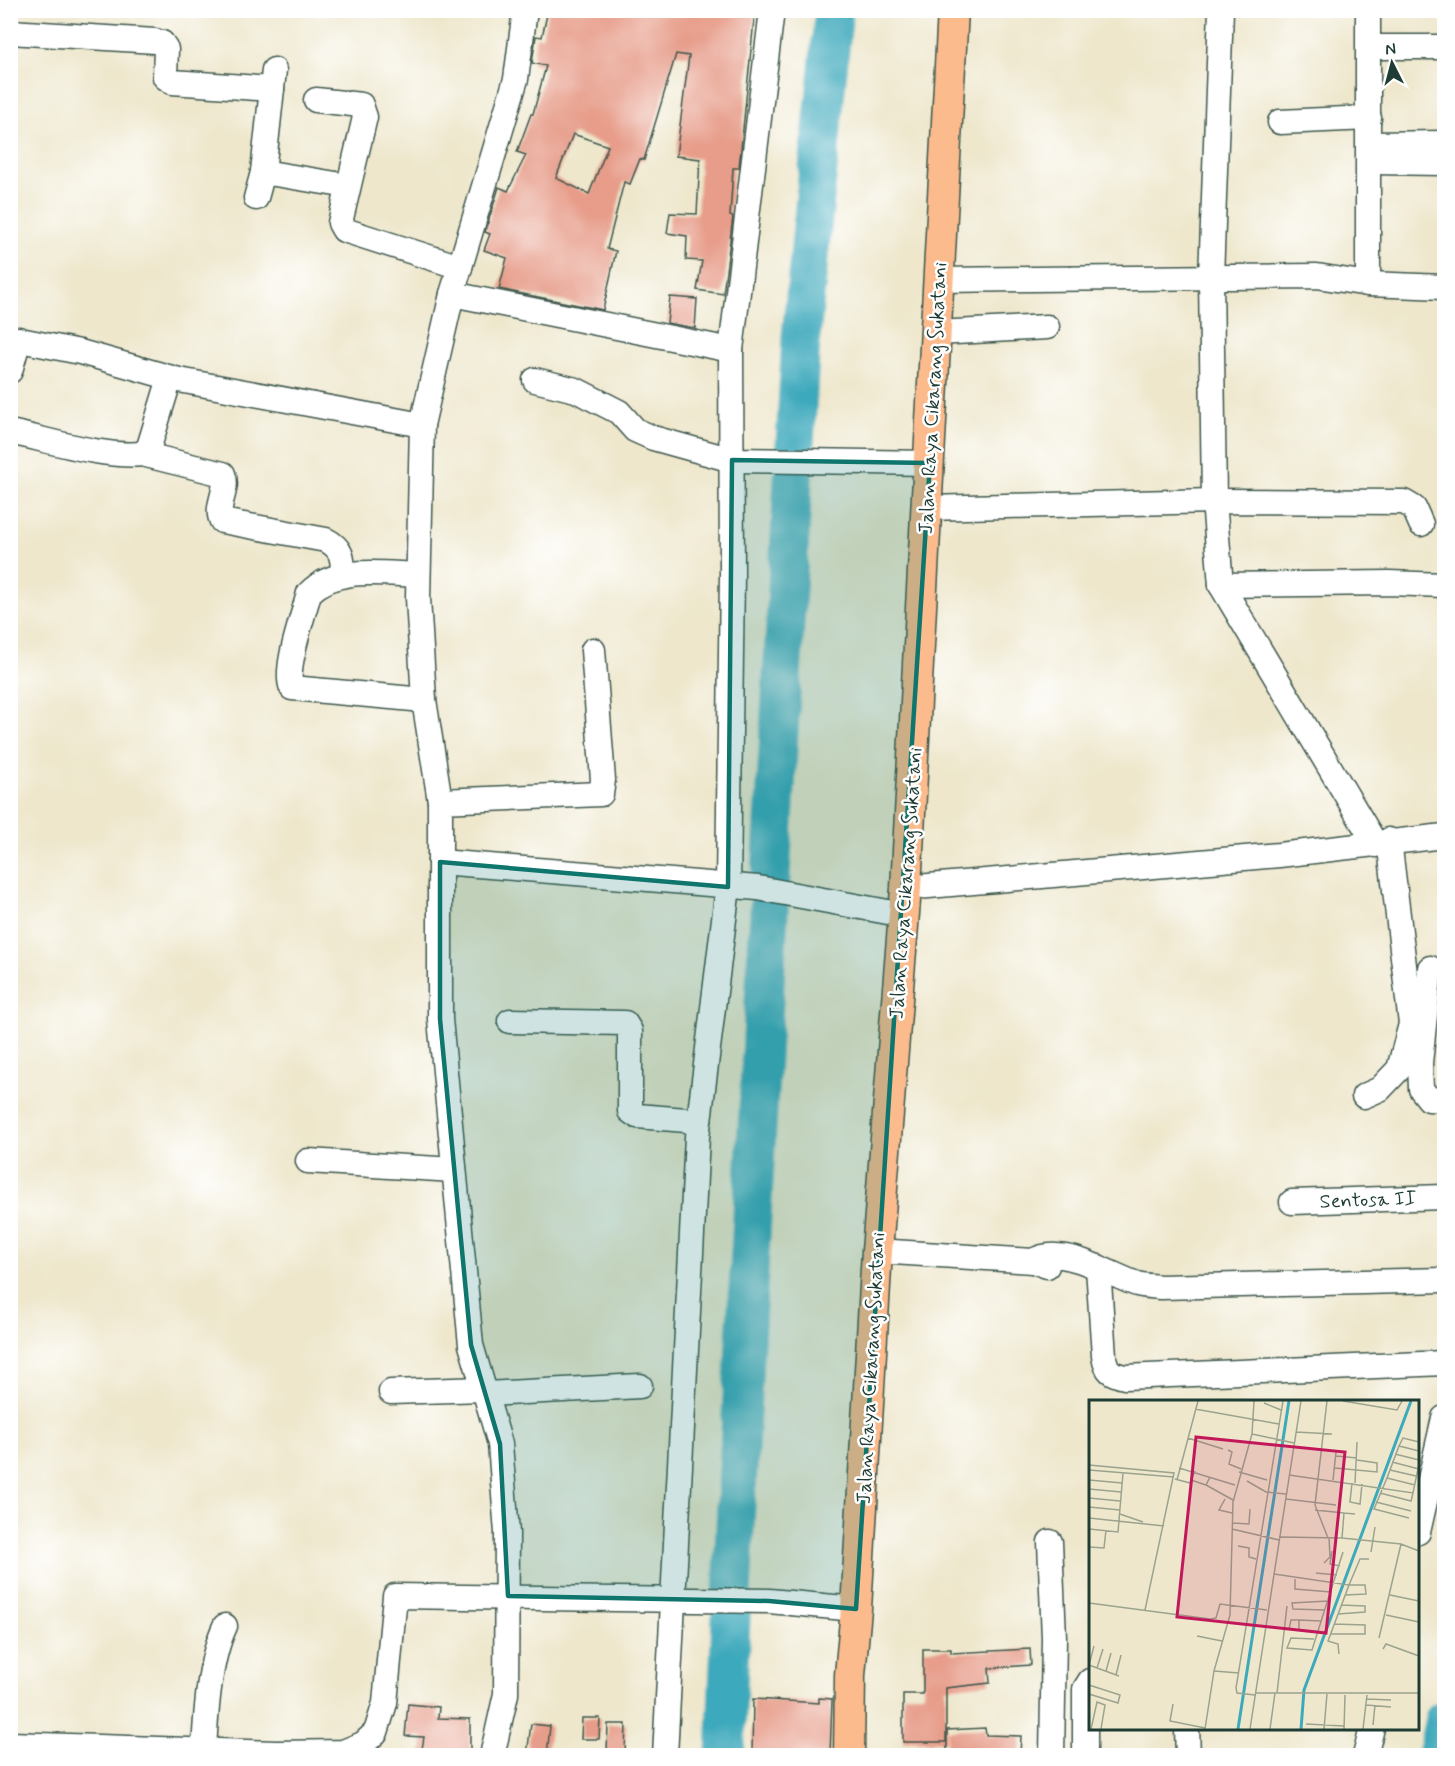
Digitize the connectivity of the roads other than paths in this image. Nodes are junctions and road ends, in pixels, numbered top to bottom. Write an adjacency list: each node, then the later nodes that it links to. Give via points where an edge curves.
1 (525, 10): 18 (street, via 516,79)
2 (772, 10): 27 (street)
3 (953, 10): 20 (main road, Jalan Raya Cikarang Sukatani)
4 (1221, 10): 19 (street)
5 (1368, 10): 7 (street)
6 (10, 32): 15 (street, via 162,43 166,49 167,80 273,79)
7 (1369, 47): 8 (street); 10 (street)
8 (1444, 47)
9 (316, 100): 16 (street, via 361,105 365,110)
10 (1369, 118): 11 (street); 13 (street)
11 (1280, 122)
12 (1444, 143): 13 (street)
13 (1370, 153): 14 (street); 21 (street)
14 (1444, 163)
15 (262, 172): 16 (street); 17 (street)
16 (348, 186): 18 (street, via 340,223 344,230)
17 (256, 198)
18 (460, 267): 23 (street)
19 (1212, 277): 20 (street); 21 (street, via 1317,276); 36 (street)
20 (938, 280): 25 (main road, Jalan Raya Cikarang Sukatani)
21 (1368, 284): 22 (street)
22 (1444, 287)
23 (452, 294): 27 (street); 31 (street)
24 (1047, 327): 25 (street)
25 (937, 333): 35 (main road, Jalan Raya Cikarang Sukatani)
26 (15, 338): 28 (street); 29 (street)
27 (731, 350): 34 (street)
28 (10, 371)
29 (170, 378): 31 (street); 33 (street, via 149,447)
30 (535, 380): 34 (street, via 576,390 620,412 634,430 653,438)
31 (422, 425): 40 (street)
32 (10, 432): 33 (street, via 132,456)
33 (142, 454): 39 (street, via 223,474 219,513 222,521 326,540 342,554)
34 (732, 460): 35 (street); 49 (street)
35 (930, 463): 37 (main road, Jalan Raya Cikarang Sukatani)
36 (1214, 501): 37 (street); 38 (street, via 1404,502 1414,508); 41 (street)
37 (927, 508): 50 (main road, Jalan Raya Cikarang Sukatani)
38 (1421, 524)
39 (343, 574): 40 (street); 44 (street, via 317,585 309,593 291,664 292,688)
40 (418, 575): 44 (street)
41 (1221, 585): 42 (street); 47 (street)
42 (1444, 585)
43 (593, 650): 45 (street, via 601,794)
44 (424, 700): 45 (street)
45 (440, 801): 48 (street)
46 (1444, 836): 47 (street)
47 (1383, 842): 50 (street); 53 (street, via 1411,1024 1399,1069 1380,1089)
48 (440, 862): 49 (street); 57 (street, via 440,1019)
49 (728, 887): 50 (street, via 758,888 809,898); 55 (street)
50 (905, 902): 60 (main road, Jalan Raya Cikarang Sukatani)
51 (1430, 968): 54 (street, via 1421,1089 1429,1100)
52 (510, 1021): 55 (street, via 625,1023 630,1031 630,1111 638,1116)
53 (1364, 1096)
54 (1444, 1100)
55 (699, 1121): 72 (street)
56 (308, 1161): 57 (street)
57 (454, 1170): 65 (street, via 471,1345)
58 (1444, 1197): 59 (street, Sentosa II)
59 (1292, 1202)
60 (876, 1251): 61 (street, via 1033,1261 1056,1256); 73 (main road, Jalan Raya Cikarang Sukatani)
61 (1090, 1265): 62 (street, via 1137,1284 1161,1287); 63 (street, via 1106,1368 1113,1374 1125,1377)
62 (1444, 1280)
63 (1444, 1363)
64 (640, 1386): 65 (street)
65 (485, 1391): 66 (street); 71 (street, via 500,1444)
66 (391, 1392)
67 (1444, 1419): 68 (street)
68 (1427, 1453): 69 (street)
69 (1419, 1523)
70 (1050, 1542): 83 (street, via 1054,1638)
71 (508, 1596): 72 (street); 79 (street, via 395,1596 385,1703 376,1732 363,1744 343,1752 322,1753); 80 (street, via 506,1694)
72 (675, 1600): 73 (street, via 769,1601); 81 (street)
73 (856, 1609): 82 (main road, Jalan Raya Cikarang Sukatani)
74 (225, 1626): 79 (street, via 217,1644)
75 (1089, 1683): 84 (street, via 1085,1689)
76 (1187, 1730): 85 (street)
77 (1371, 1730): 86 (street)
78 (10, 1744): 79 (street)
79 (204, 1750)
80 (492, 1755)
81 (665, 1755)
82 (849, 1755)
83 (1052, 1755)
84 (1085, 1755)
85 (1188, 1755)
86 (1365, 1755)

